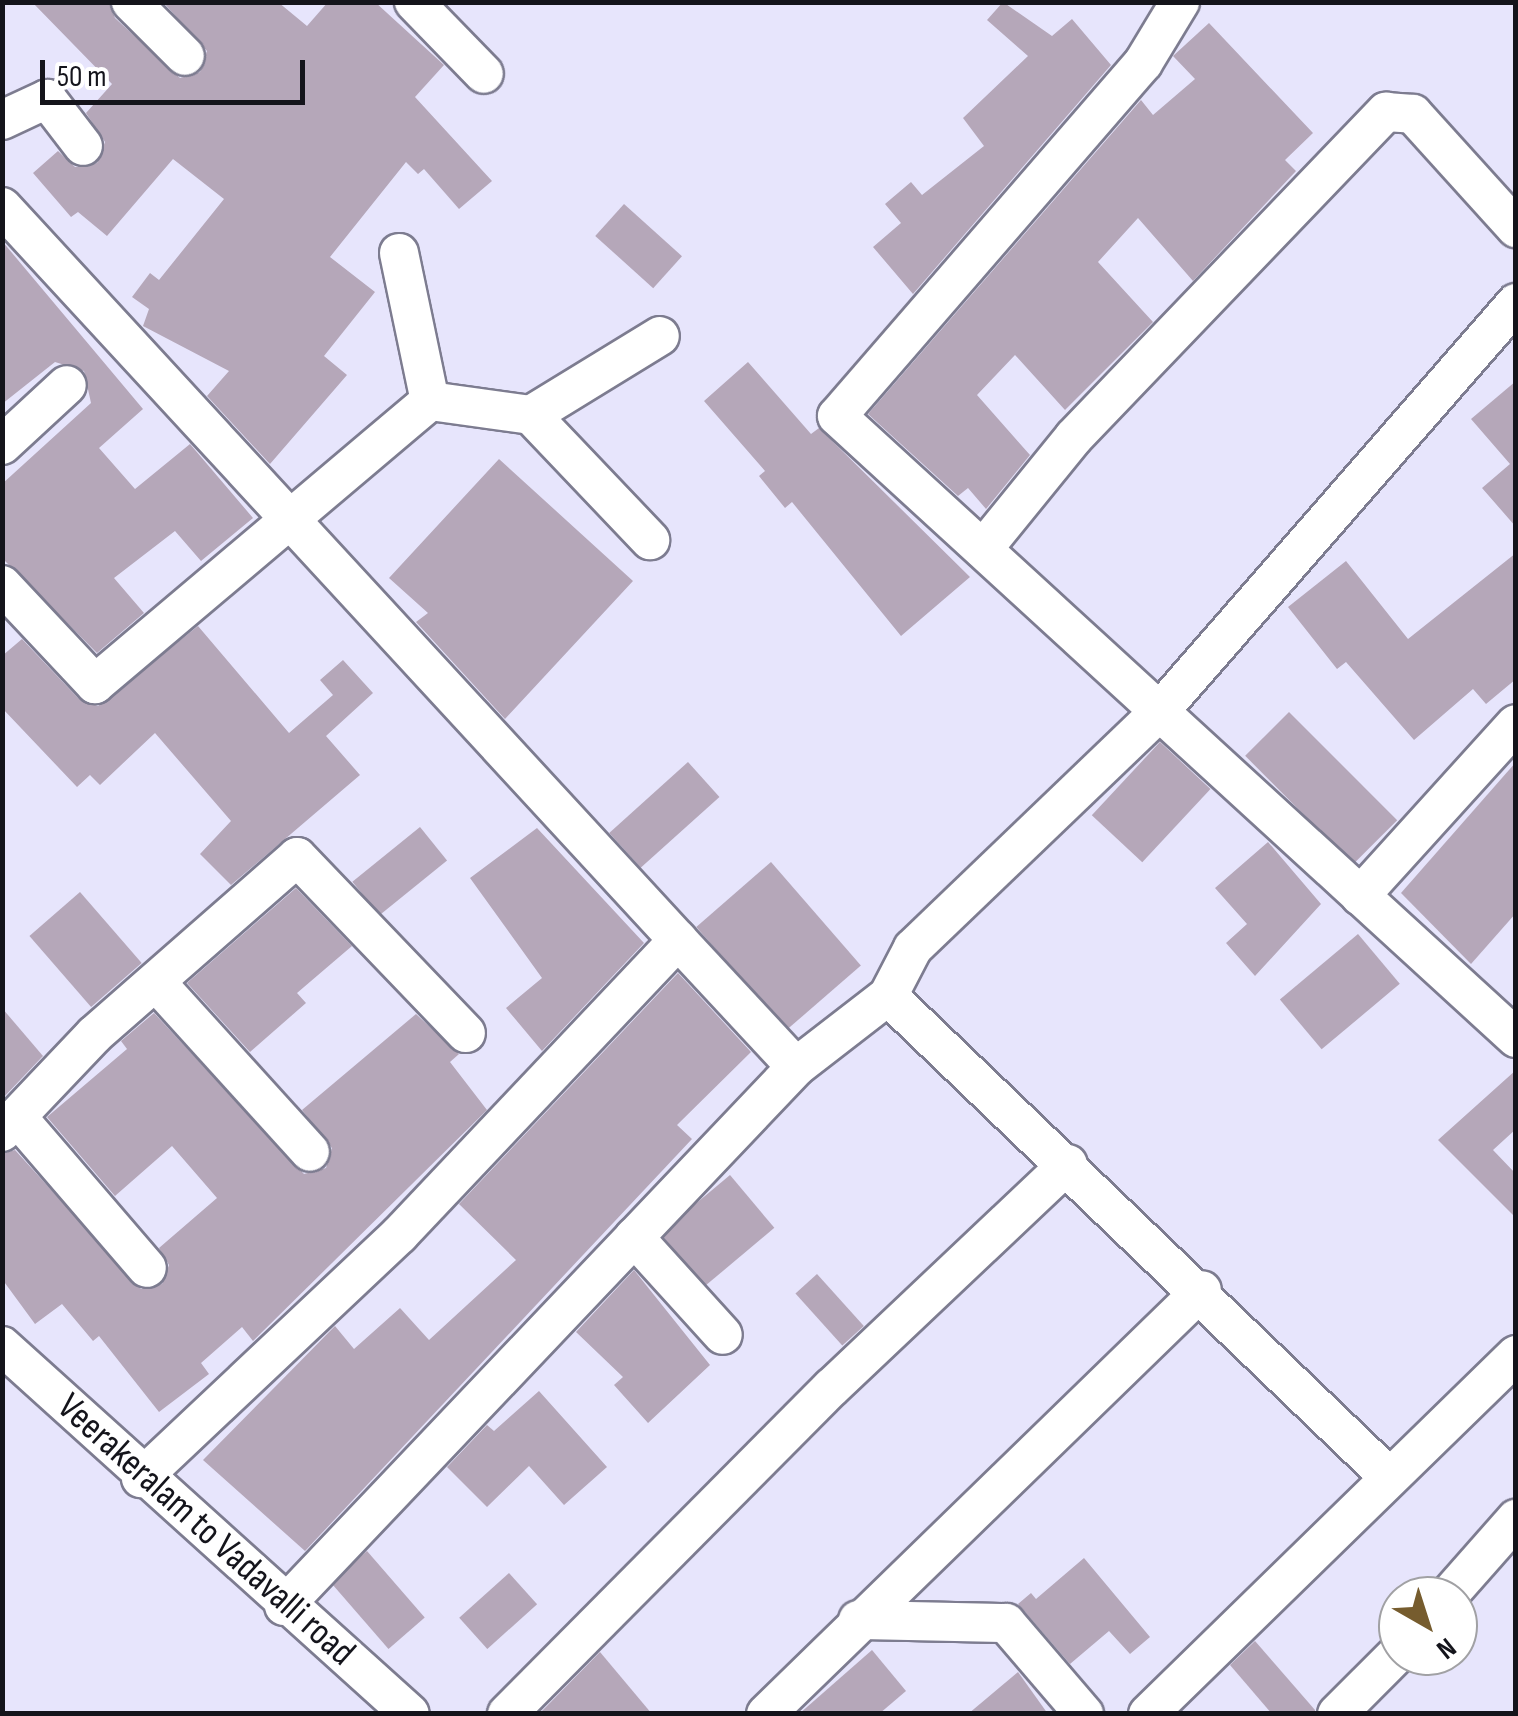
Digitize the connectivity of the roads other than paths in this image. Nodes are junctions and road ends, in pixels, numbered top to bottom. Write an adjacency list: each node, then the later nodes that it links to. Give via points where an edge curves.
1 (132, 2): 4 (street)
2 (414, 2): 5 (street)
3 (1180, 2): 19 (street, via 1143,62 838,416)
4 (186, 56)
5 (484, 74)
6 (2, 120): 7 (street, via 46,100)
7 (82, 146)
8 (2, 207): 17 (street)
9 (1516, 228): 19 (street, via 1412,114 1386,112 1074,437)
10 (399, 253): 14 (street)
11 (1516, 303): 21 (street)
12 (660, 336): 15 (street)
13 (67, 385): 16 (street)
14 (430, 401): 15 (street); 17 (street)
15 (531, 414): 18 (street)
16 (2, 445)
17 (288, 525): 20 (street, via 96,684); 24 (street)
18 (650, 540)
19 (983, 550): 21 (street)
20 (2, 586)
21 (1159, 712): 23 (street); 26 (street, via 913,948)
22 (1516, 724): 23 (street)
23 (1360, 896): 28 (street)
24 (678, 940): 29 (street); 40 (street, via 400,1234)
25 (156, 982): 27 (street, via 291,859 302,858); 30 (street); 31 (street)
26 (888, 996): 29 (street); 32 (street)
27 (466, 1033)
28 (1516, 1038)
29 (796, 1067): 33 (street)
30 (10, 1124): 34 (street)
31 (310, 1152)
32 (1068, 1164): 35 (street); 48 (street, via 831,1388)
33 (634, 1237): 36 (street); 43 (street)
34 (148, 1268)
35 (1202, 1290): 39 (street); 44 (street)
36 (722, 1334)
37 (2, 1346): 40 (street, Veerakeralam to Vadavalli road)
38 (1516, 1355): 39 (street)
39 (1388, 1476): 50 (street)
40 (142, 1478): 43 (street, Veerakeralam to Vadavalli road)
41 (1516, 1519): 42 (street)
42 (1466, 1576)
43 (284, 1606): 47 (street, Veerakeralam to Vadavalli road)
44 (858, 1620): 46 (street); 49 (street, via 1006,1623)
45 (1378, 1673): 51 (street)
46 (783, 1708)
47 (410, 1714)
48 (508, 1714)
49 (1084, 1714)
50 (1148, 1714)
51 (1338, 1714)

